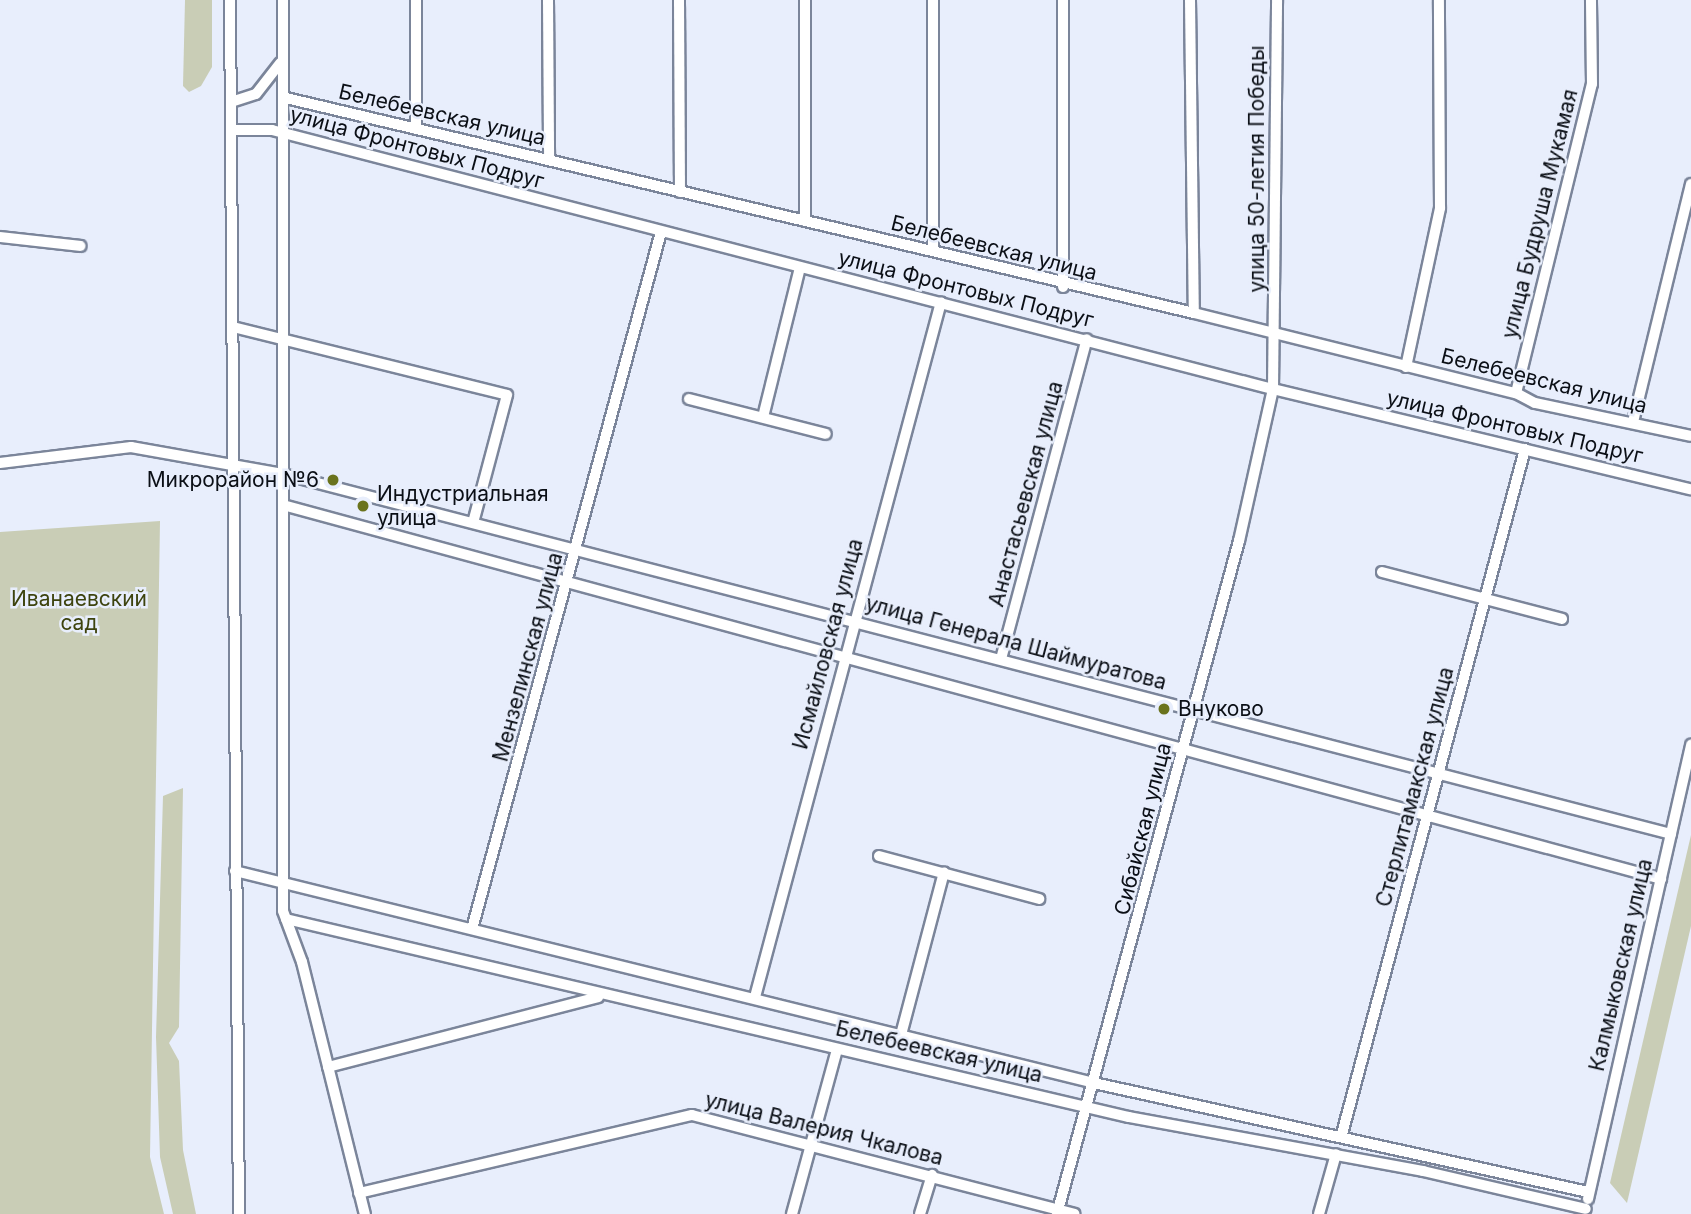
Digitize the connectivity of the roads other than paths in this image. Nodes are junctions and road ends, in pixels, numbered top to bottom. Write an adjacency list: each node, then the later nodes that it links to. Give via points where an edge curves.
1 (230, 0): 15 (street)
2 (283, 0): 13 (street)
3 (416, 0): 16 (street)
4 (548, 0): 19 (street)
5 (679, 0): 21 (street)
6 (805, 0): 22 (street)
7 (933, 0): 26 (street)
8 (1063, 0): 28 (street)
9 (1190, 0): 30 (street)
10 (1276, 0): 32 (street, улица 50-летия Победы)
11 (1439, 0): 35 (street, via 1440,208)
12 (1591, 0): 37 (street, улица Будруша Мукамая, via 1592,84)
13 (281, 62): 14 (street); 15 (street, via 256,94)
14 (286, 98): 16 (street, Белебеевская улица); 18 (street)
15 (231, 102): 17 (street)
16 (416, 129): 19 (street, Белебеевская улица)
17 (231, 130): 18 (street, улица Фронтовых Подруг); 31 (street)
18 (285, 134): 23 (street, улица Фронтовых Подруг); 34 (street)
19 (549, 160): 21 (street, Белебеевская улица)
20 (1691, 184): 40 (street)
21 (681, 191): 22 (street, Белебеевская улица)
22 (805, 221): 26 (street, Белебеевская улица)
23 (661, 232): 27 (street, улица Фронтовых Подруг); 50 (street, Мензелинская улица)
24 (0, 237): 25 (street)
25 (80, 246)
26 (933, 251): 28 (street, Белебеевская улица)
27 (800, 267): 29 (street, улица Фронтовых Подруг); 39 (street)
28 (1063, 287): 30 (street, Белебеевская улица)
29 (941, 302): 33 (street, улица Фронтовых Подруг); 55 (street, Исмайловская улица)
30 (1194, 313): 32 (street, Белебеевская улица)
31 (233, 327): 34 (street); 45 (street)
32 (1276, 337): 35 (street, Белебеевская улица); 36 (street, Сибайская улица)
33 (1087, 339): 36 (street, улица Фронтовых Подруг); 57 (street, Анастасьевская улица)
34 (287, 340): 46 (street); 49 (street, via 507,395)
35 (1406, 367): 37 (street, Белебеевская улица)
36 (1273, 389): 43 (street, улица Фронтовых Подруг); 58 (street, Сибайская улица, via 1239,541)
37 (1516, 393): 40 (street, Белебеевская улица, via 1535,403)
38 (689, 399): 39 (street)
39 (763, 417): 41 (street)
40 (1633, 422): 42 (street, Белебеевская улица)
41 (826, 435)
42 (1691, 436)
43 (1525, 449): 47 (street, улица Фронтовых Подруг); 53 (street, Стерлитамакская улица)
44 (0, 463): 45 (street, улица Генерала Шаймуратова, via 111,446)
45 (234, 468): 46 (street, улица Генерала Шаймуратова); 65 (street)
46 (283, 474): 48 (street); 49 (street, улица Генерала Шаймуратова)
47 (1691, 489)
48 (283, 505): 52 (street); 68 (street)
49 (473, 523): 50 (street, улица Генерала Шаймуратова)
50 (577, 550): 52 (street, Мензелинская улица); 55 (street, улица Генерала Шаймуратова)
51 (1382, 572): 53 (street)
52 (568, 583): 56 (street); 71 (street, Мензелинская улица)
53 (1485, 600): 54 (street); 61 (street, Стерлитамакская улица)
54 (1562, 619)
55 (855, 620): 56 (street, Исмайловская улица); 57 (street, улица Генерала Шаймуратова)
56 (846, 656): 60 (street); 73 (street, Исмайловская улица)
57 (1001, 659): 58 (street, улица Генерала Шаймуратова)
58 (1193, 710): 60 (street, Сибайская улица); 61 (street, улица Генерала Шаймуратова)
59 (1691, 745): 63 (street, Калмыковская улица)
60 (1184, 747): 62 (street); 77 (street, Сибайская улица)
61 (1439, 772): 62 (street, Стерлитамакская улица); 63 (street, улица Генерала Шаймуратова)
62 (1427, 816): 67 (street); 79 (street, Стерлитамакская улица)
63 (1671, 834): 67 (street, Калмыковская улица)
64 (879, 856): 66 (street)
65 (235, 872): 68 (street, Белебеевская улица); 87 (street)
66 (944, 872): 69 (street); 74 (street)
67 (1661, 879): 84 (street, Калмыковская улица)
68 (283, 886): 70 (street); 71 (street, Белебеевская улица)
69 (1039, 899)
70 (286, 919): 72 (street, Белебеевская улица); 76 (street)
71 (472, 929): 73 (street, Белебеевская улица)
72 (601, 996): 75 (street, Белебеевская улица); 76 (street)
73 (755, 997): 74 (street, Белебеевская улица)
74 (902, 1031): 77 (street, Белебеевская улица)
75 (837, 1050): 78 (street, Белебеевская улица); 80 (street)
76 (328, 1067): 83 (street)
77 (1094, 1083): 78 (street, Сибайская улица); 79 (street, Белебеевская улица)
78 (1086, 1105): 81 (street, Белебеевская улица); 85 (street, Сибайская улица)
79 (1342, 1134): 84 (street, Белебеевская улица)
80 (808, 1146): 82 (street, улица Валерия Чкалова); 83 (street, улица Валерия Чкалова, via 692,1115); 89 (street)
81 (1336, 1154): 86 (street, Белебеевская улица); 92 (street)
82 (932, 1175): 85 (street, улица Валерия Чкалова); 90 (street)
83 (359, 1192): 88 (street)
84 (1588, 1192): 86 (street, Калмыковская улица)
85 (1058, 1211): 91 (street, улица Валерия Чкалова)
86 (1585, 1212)
87 (239, 1214)
88 (365, 1214)
89 (792, 1214)
90 (920, 1214)
91 (1074, 1214)
92 (1319, 1214)

